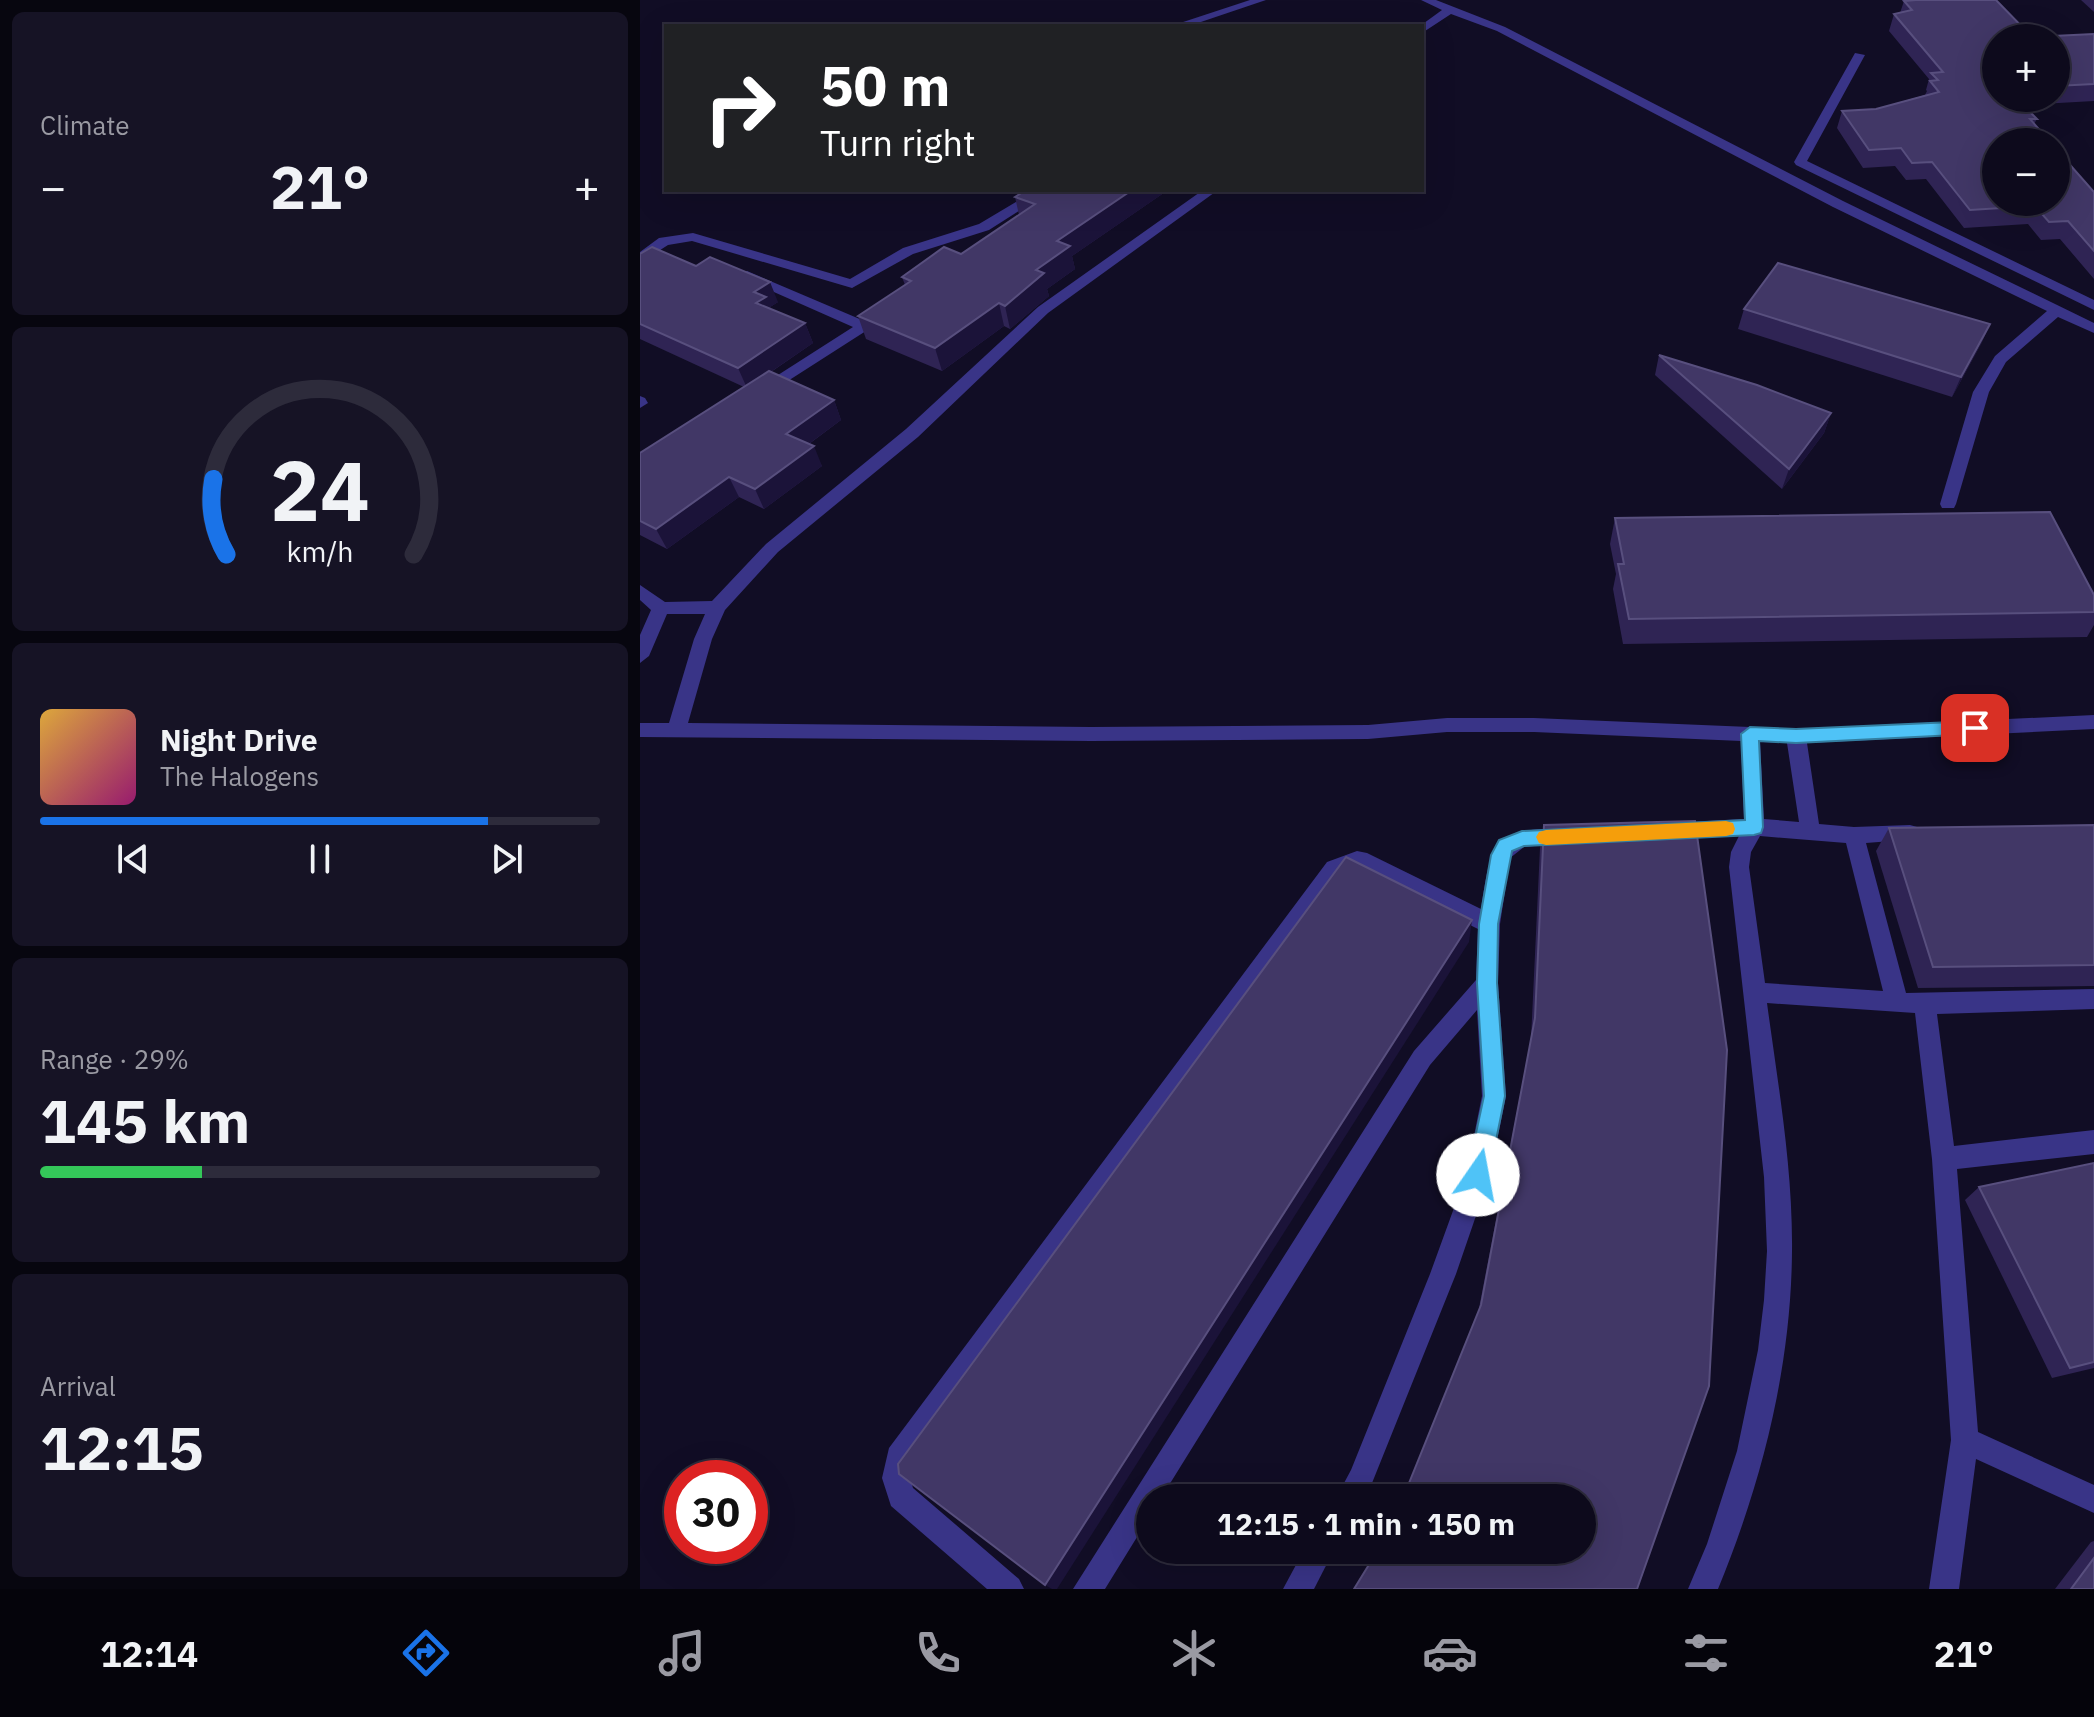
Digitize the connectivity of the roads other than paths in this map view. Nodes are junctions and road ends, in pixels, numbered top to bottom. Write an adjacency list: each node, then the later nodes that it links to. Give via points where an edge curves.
1 (1261, 0): 4 (street)
2 (1426, 0): 3 (street)
3 (1449, 10): 5 (street); 13 (street, via 1565,60)
4 (1183, 24)
5 (1424, 29)
6 (1859, 55): 12 (street, via 1800,162)
7 (1042, 192): 9 (street, via 984,227 908,251 852,284 693,237 664,241)
8 (1208, 192): 19 (street, via 1043,310 912,433 772,548)
9 (640, 259)
10 (730, 268): 14 (street)
11 (899, 297): 14 (street)
12 (2094, 306)
13 (2056, 311): 15 (street); 17 (street, via 2000,359 1981,392)
14 (864, 326): 16 (street)
15 (2094, 329)
16 (746, 402)
17 (1948, 504)
18 (640, 591): 20 (street)
19 (717, 607): 20 (street); 24 (street)
20 (661, 608): 21 (street)
21 (640, 656)
22 (2094, 722): 26 (street)
23 (640, 730): 24 (street)
24 (676, 730): 25 (street, via 1245,733 1534,725)
25 (1750, 734): 26 (street); 27 (street)
26 (1796, 736): 28 (street)
27 (1754, 827): 28 (street); 29 (street); 35 (street, via 1739,867)
28 (1810, 830): 32 (street)
29 (1646, 832)
30 (1929, 833): 32 (street)
31 (1584, 835): 33 (street, via 1522,838 1506,846)
32 (1854, 835): 37 (street)
33 (1489, 924): 34 (street); 45 (street, via 1367,862 1334,868 899,1458 896,1478 901,1496)
34 (1487, 983): 42 (street, via 1494,1096 1478,1175); 46 (street, via 1422,1058)
35 (1755, 992): 37 (street); 48 (street, via 1778,1206 1777,1288 1748,1467)
36 (2094, 999): 38 (street)
37 (1897, 1002): 38 (street)
38 (1925, 1004): 40 (street)
39 (2094, 1142): 40 (street)
40 (1944, 1159): 41 (street)
41 (1965, 1440): 43 (street); 49 (street)
42 (1358, 1484)
43 (2094, 1499)
44 (1312, 1564): 47 (street)
45 (1009, 1589)
46 (1088, 1589)
47 (1298, 1589)
48 (1703, 1589)
49 (1944, 1589)

